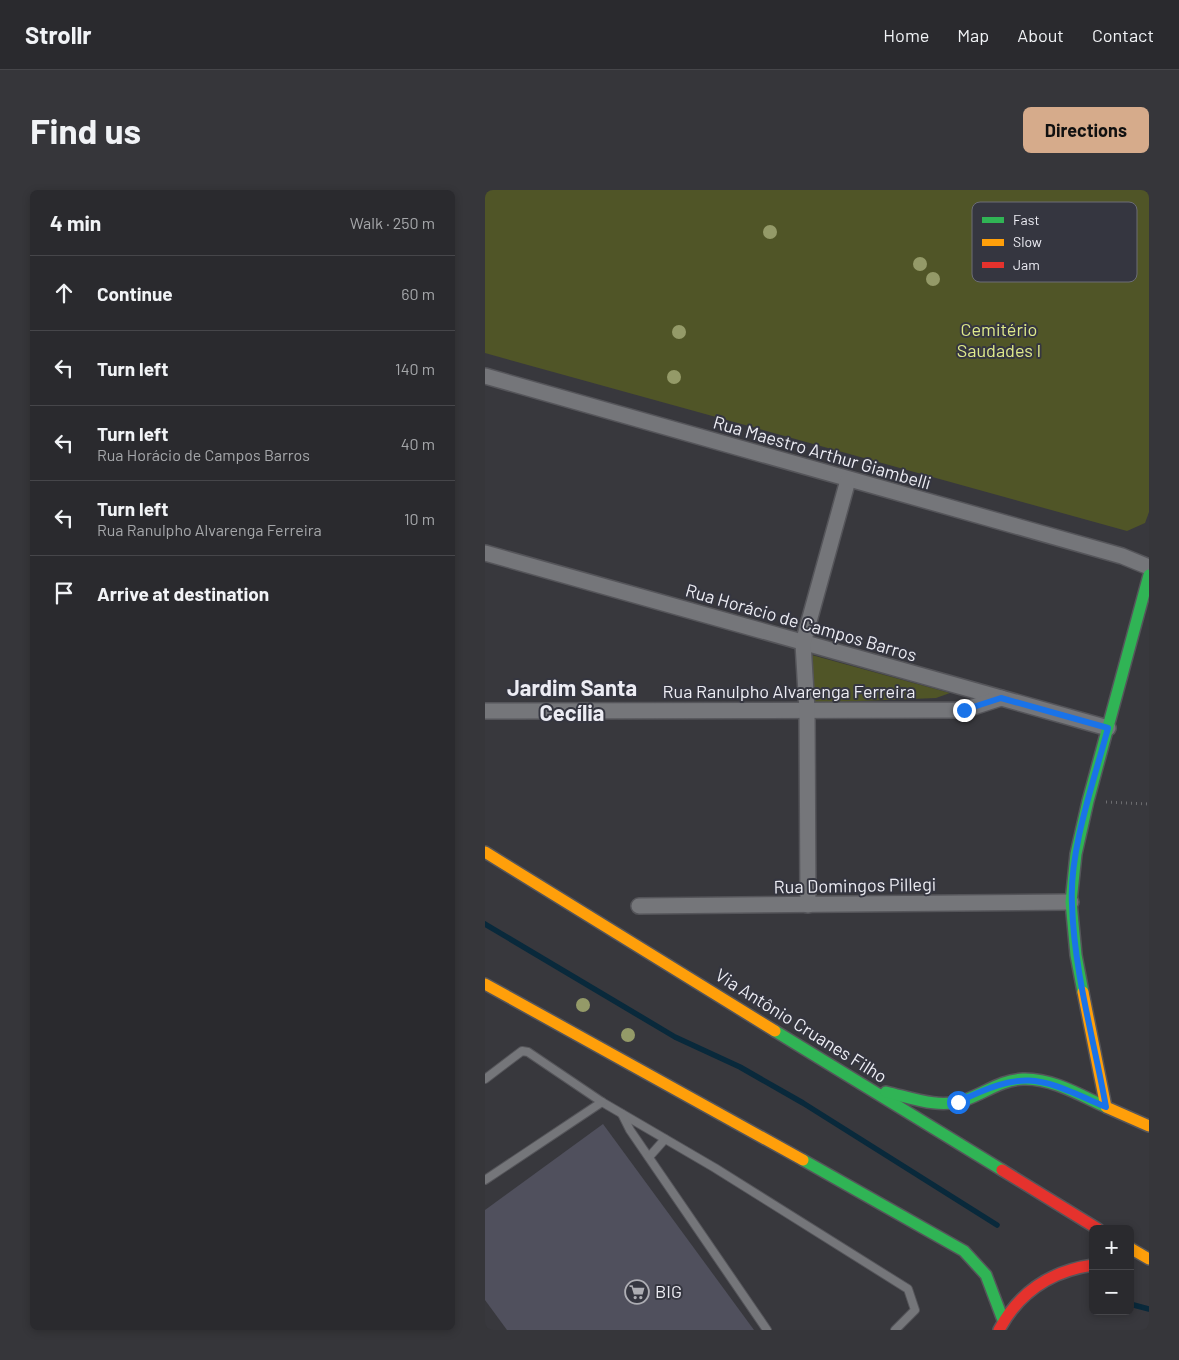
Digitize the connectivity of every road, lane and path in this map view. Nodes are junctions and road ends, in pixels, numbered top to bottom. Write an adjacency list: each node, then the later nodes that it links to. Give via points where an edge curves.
1 (485, 376): 2 (street, Rua Maestro Arthur Giambelli)
2 (848, 480): 4 (street, Rua Maestro Arthur Giambelli); 6 (street)
3 (485, 553): 6 (street, Rua Horácio de Campos Barros)
4 (1149, 566)
5 (1149, 575): 10 (main road)
6 (803, 642): 7 (street, Rua Horácio de Campos Barros); 8 (street)
7 (1001, 698): 8 (street, Rua Ranulpho Alvarenga Ferreira, via 964,710); 10 (street, Rua Horácio de Campos Barros)
8 (807, 710): 9 (street, Rua Ranulpho Alvarenga Ferreira); 15 (street)
9 (485, 711)
10 (1108, 728): 11 (main road)
11 (1088, 801): 12 (path); 14 (main road, via 1076,854)
12 (1149, 804)
13 (485, 852): 19 (main road, Via Antônio Cruanes Filho)
14 (1071, 902): 15 (street, Rua Domingos Pillegi); 21 (main road, via 1076,955)
15 (809, 905): 16 (street, Rua Domingos Pillegi)
16 (639, 906)
17 (485, 984): 31 (main road, via 951,1242 975,1259 989,1275)
18 (485, 1079): 20 (lane, via 522,1051 528,1052)
19 (866, 1088): 21 (main road, via 938,1104 958,1102 992,1086 1023,1079 1049,1082); 27 (main road, Via Antônio Cruanes Filho)
20 (602, 1102): 22 (lane); 26 (lane)
21 (1106, 1107): 23 (main road)
22 (622, 1114): 24 (lane); 25 (lane)
23 (1149, 1126)
24 (665, 1139): 25 (lane); 33 (lane, via 908,1289 915,1310)
25 (649, 1157): 32 (lane)
26 (485, 1180)
27 (1092, 1225)
28 (1134, 1251): 29 (main road)
29 (1149, 1260)
30 (1089, 1265): 31 (main road, via 1063,1270 1032,1286)
31 (1001, 1325)
32 (767, 1330)
33 (895, 1330)

